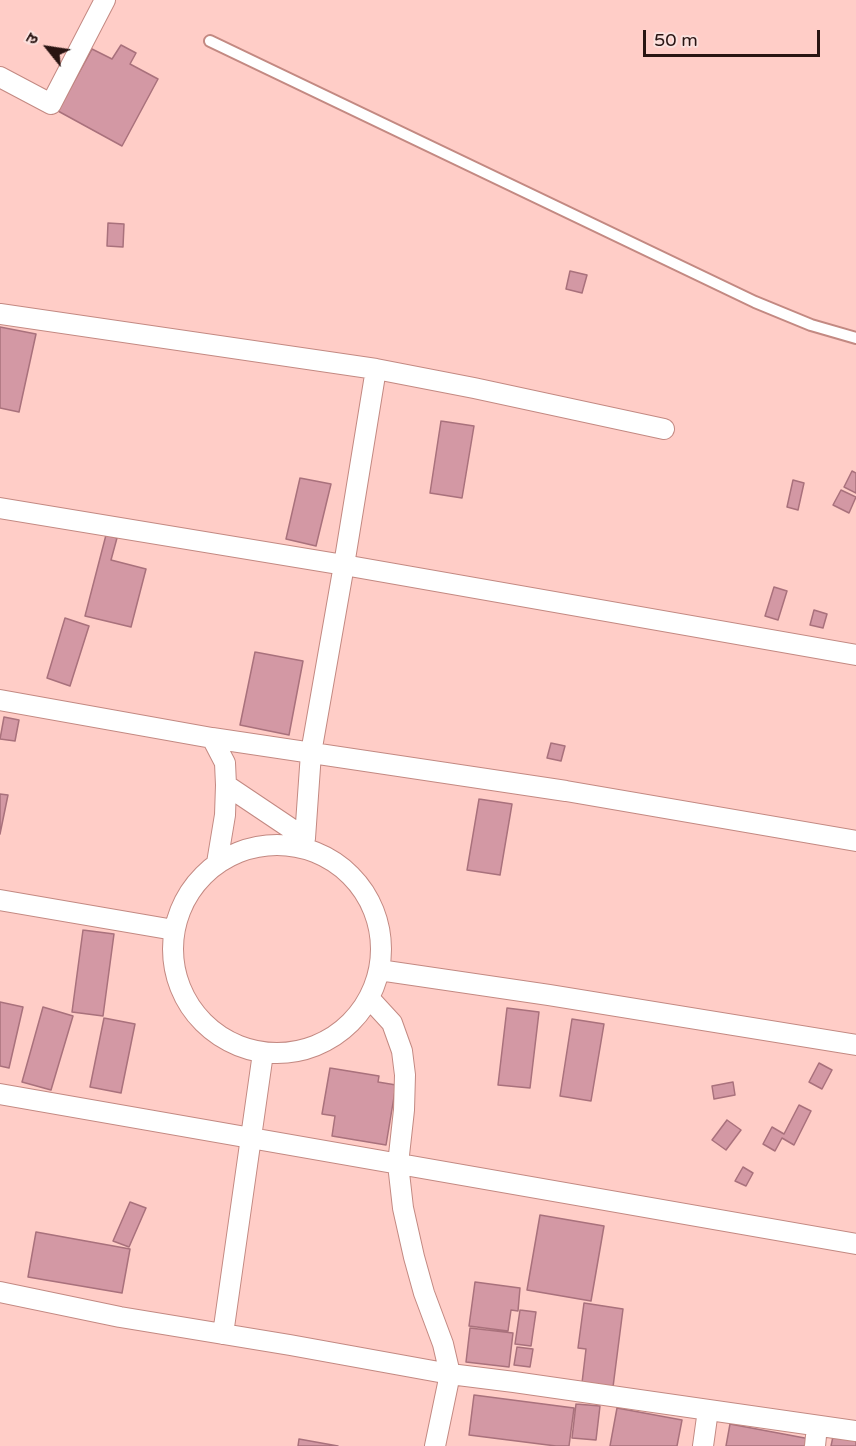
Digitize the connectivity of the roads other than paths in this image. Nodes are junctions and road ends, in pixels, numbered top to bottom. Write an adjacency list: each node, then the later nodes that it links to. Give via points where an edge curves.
1 (105, 0): 3 (street, via 51,104)
2 (210, 41): 5 (lane, via 755,302)
3 (0, 77)
4 (0, 314): 6 (street)
5 (856, 338)
6 (376, 369): 7 (street); 9 (street)
7 (664, 429)
8 (0, 508): 9 (street)
9 (345, 565): 10 (street); 13 (street)
10 (856, 655)
11 (0, 700): 12 (street)
12 (212, 738): 13 (street); 14 (street, via 225,763)
13 (311, 753): 15 (street, via 566,791); 16 (street)
14 (226, 785): 16 (street); 17 (street)
15 (856, 841)
16 (304, 842): 17 (street, via 244,850); 20 (street, via 349,873 366,893 377,917)
17 (217, 863): 19 (street, via 197,881 182,904)
18 (0, 900): 19 (street)
19 (174, 930): 23 (street, via 172,955 186,1001 218,1036)
20 (379, 970): 21 (street); 22 (street)
21 (369, 998): 23 (street, via 350,1023 325,1041 295,1052); 26 (street, via 392,1023 402,1051 404,1110)
22 (856, 1045)
23 (263, 1053): 25 (street)
24 (0, 1094): 25 (street)
25 (251, 1138): 26 (street); 29 (street)
26 (398, 1164): 27 (street); 30 (street, via 414,1257)
27 (856, 1244)
28 (0, 1292): 29 (street)
29 (223, 1334): 30 (street)
30 (450, 1374): 31 (street); 34 (street)
31 (708, 1410): 32 (street); 35 (street)
32 (817, 1426): 33 (street); 36 (street)
33 (856, 1431)
34 (435, 1446)
35 (703, 1446)
36 (815, 1446)

